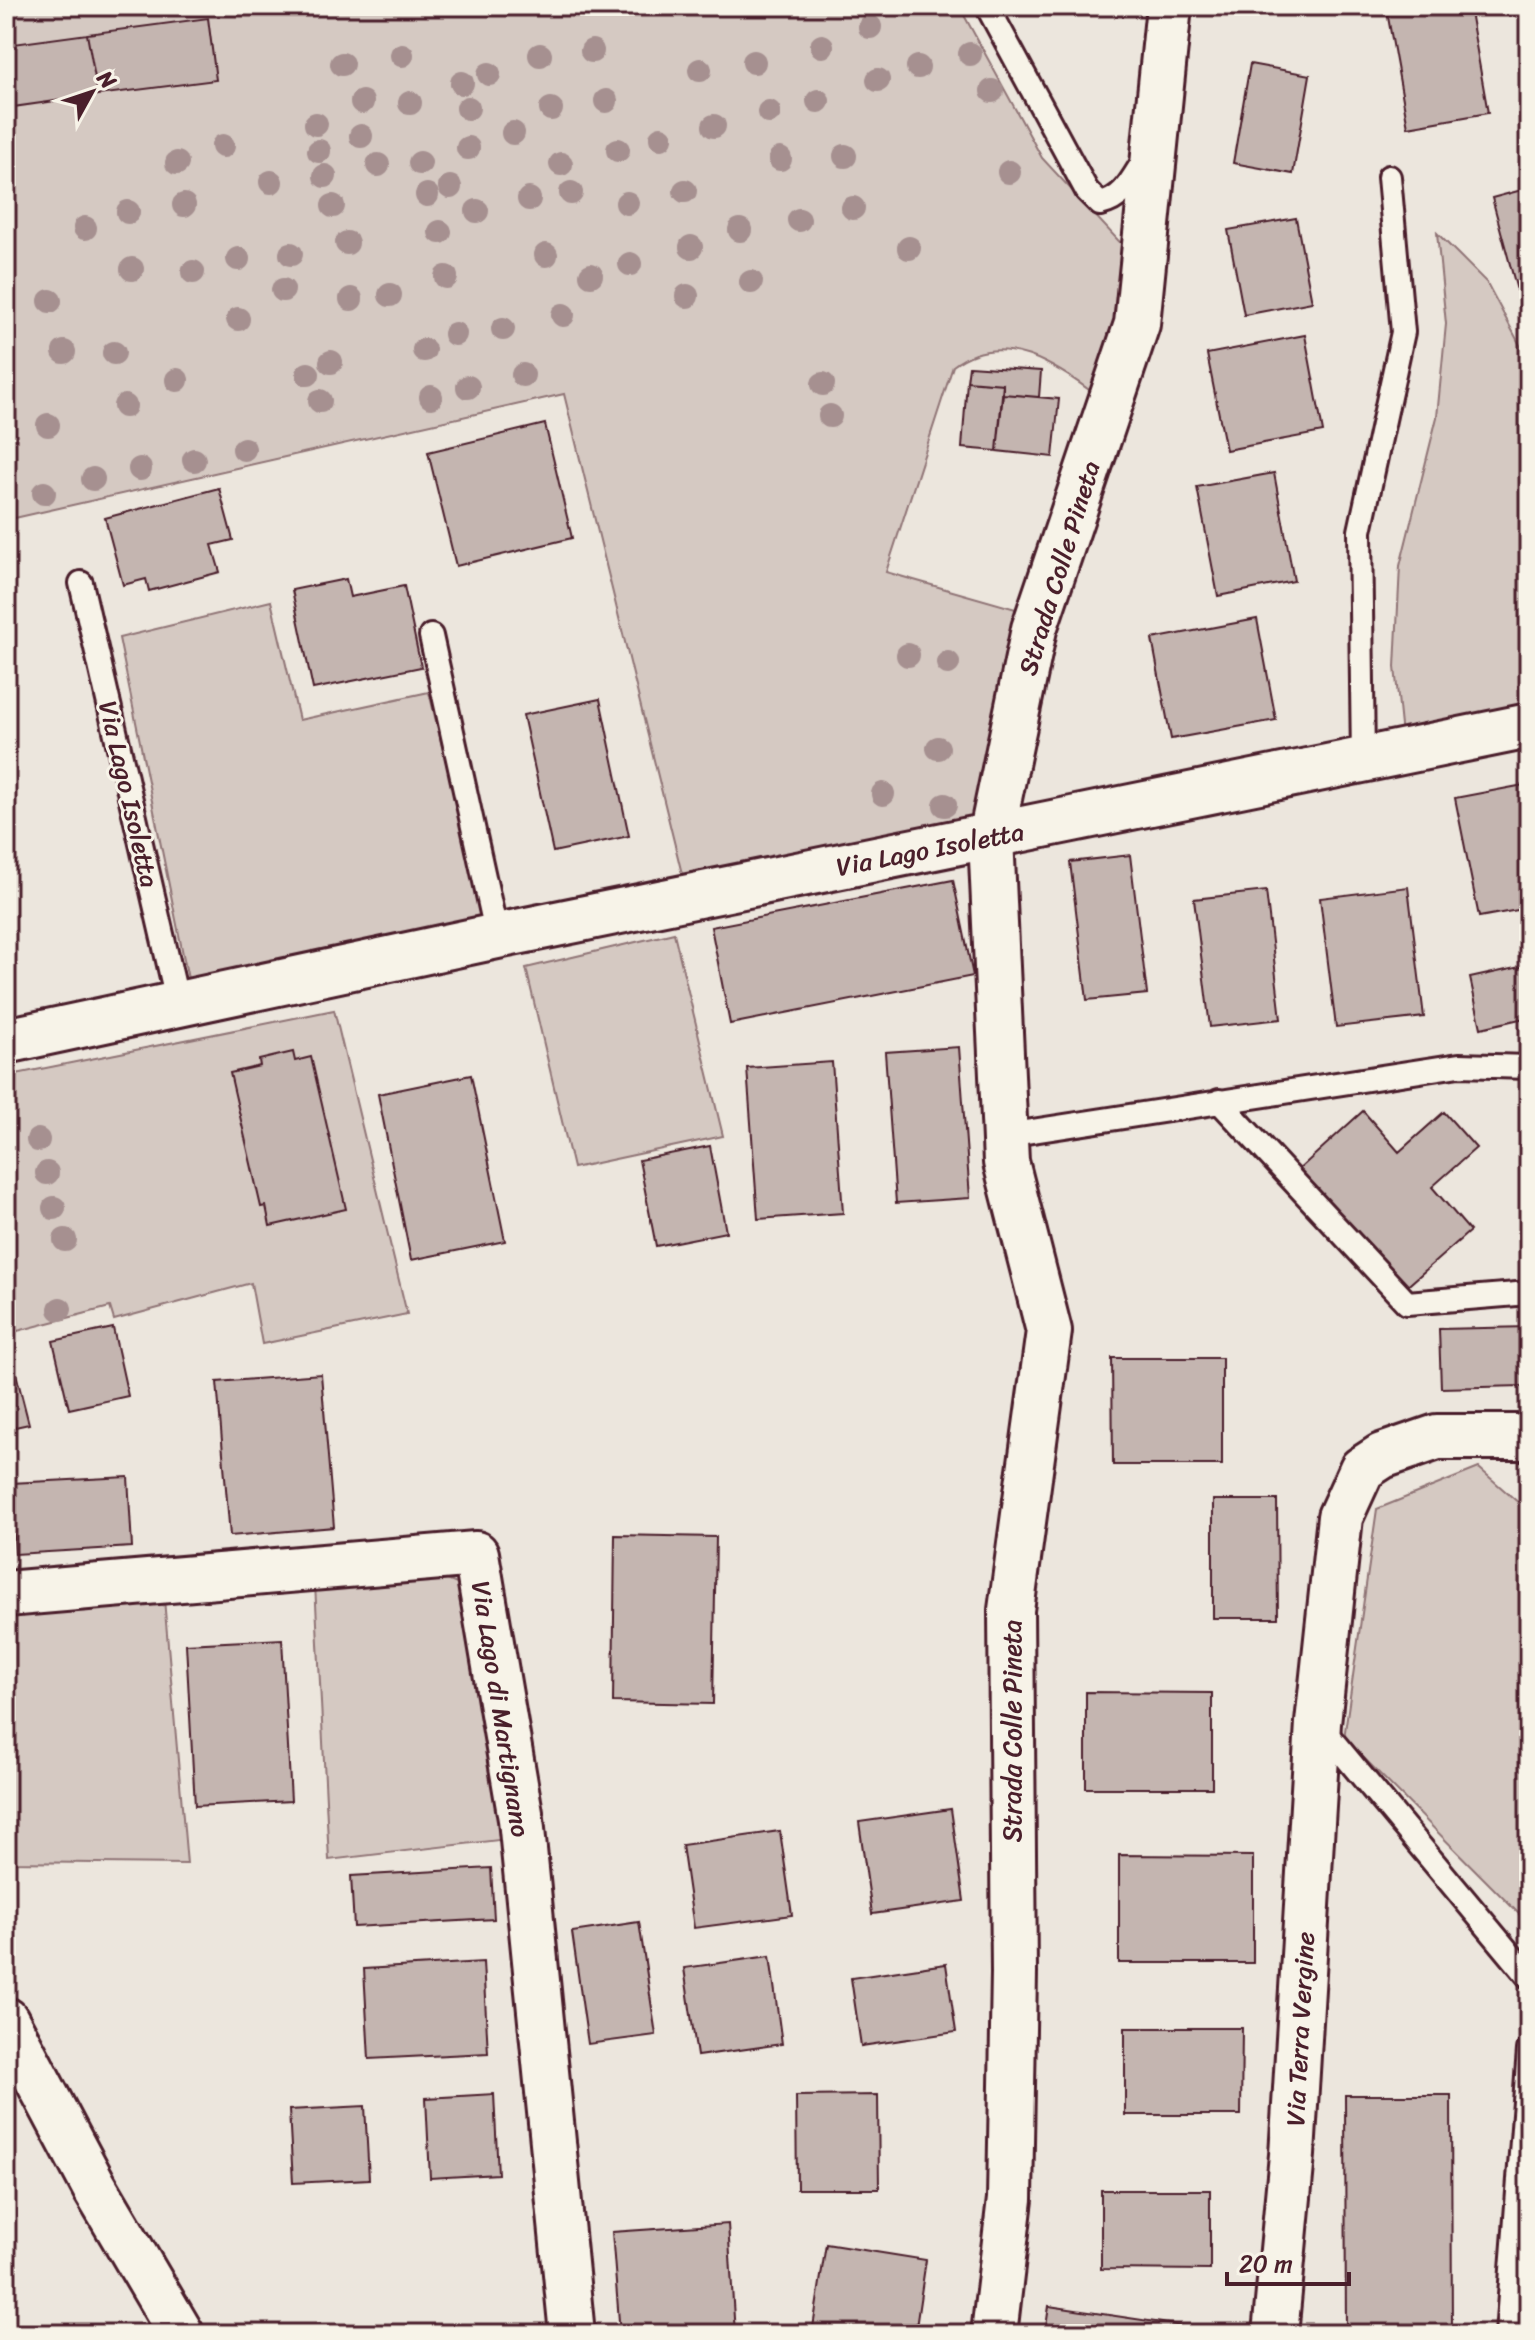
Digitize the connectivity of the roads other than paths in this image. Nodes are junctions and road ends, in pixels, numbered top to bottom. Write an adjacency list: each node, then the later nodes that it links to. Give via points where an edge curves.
1 (987, 6): 3 (lane, via 1087,191 1100,204 1126,190)
2 (1169, 6): 3 (street, Strada Colle Pineta)
3 (1155, 144): 9 (street, Strada Colle Pineta, via 1137,324 1034,629)
4 (1389, 177): 8 (lane, via 1403,332 1360,531)
5 (81, 583): 11 (lane, Via Lago Isoletta)
6 (431, 636): 10 (lane)
7 (1529, 726): 8 (street, Via Lago Isoletta)
8 (1363, 759): 9 (street, Via Lago Isoletta)
9 (991, 837): 10 (street, Via Lago Isoletta); 15 (street, Strada Colle Pineta)
10 (497, 936): 11 (street, Via Lago Isoletta)
11 (178, 1004): 12 (street, Via Lago Isoletta)
12 (6, 1041)
13 (1529, 1067): 14 (lane, via 1459,1065)
14 (1219, 1101): 15 (lane); 16 (lane, via 1407,1303)
15 (1007, 1135): 25 (street, Strada Colle Pineta, via 1006,1162 1049,1331 1011,1610 1010,2199)
16 (1529, 1293)
17 (1529, 1437): 19 (street, Via Terra Vergine, via 1437,1437 1382,1456 1362,1469 1340,1517)
18 (6, 1594): 24 (street, Via Lago di Martignano, via 476,1554 521,1819)
19 (1318, 1723): 20 (lane); 26 (street, Via Terra Vergine, via 1292,2155)
20 (1529, 1977)
21 (6, 2020): 23 (street, via 95,2188)
22 (1529, 2050): 27 (lane)
23 (181, 2334)
24 (572, 2334)
25 (994, 2334)
26 (1275, 2334)
27 (1507, 2334)

